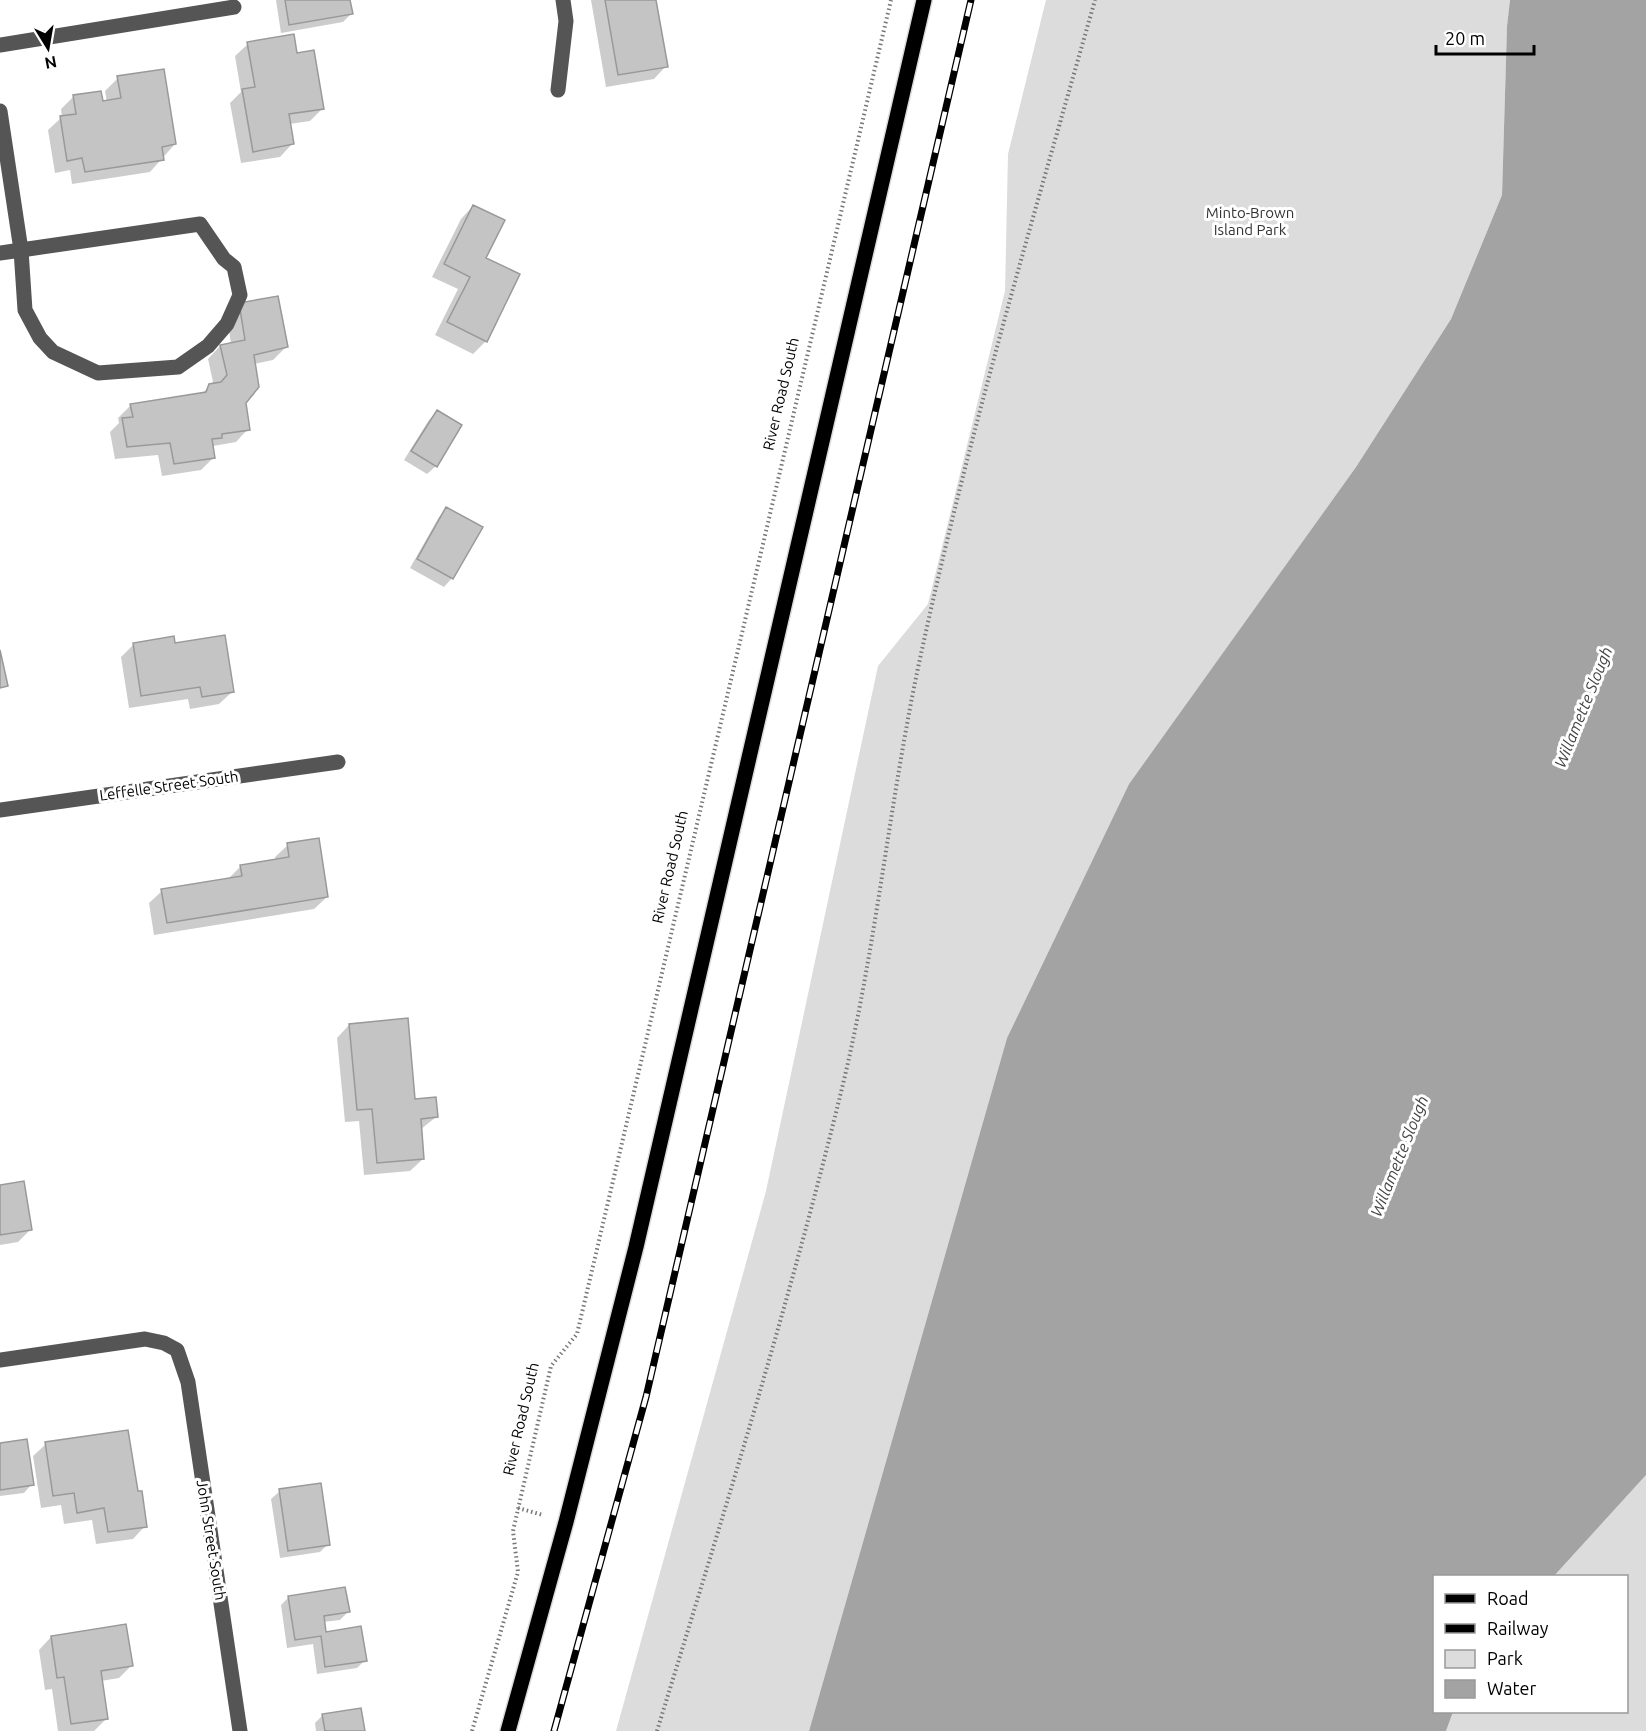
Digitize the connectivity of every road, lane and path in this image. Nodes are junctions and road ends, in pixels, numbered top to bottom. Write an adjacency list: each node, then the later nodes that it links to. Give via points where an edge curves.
1 (563, 0): 7 (street, via 566,21)
2 (891, 0): 15 (path, River Road South, via 579,1322 574,1340 551,1366 513,1531 518,1572)
3 (924, 0): 16 (main road, via 636,1247)
4 (1095, 0): 17 (path, via 942,559 895,784 860,1000 829,1142 754,1420)
5 (234, 7): 6 (street)
6 (0, 45)
7 (558, 90)
8 (0, 111): 9 (street)
9 (21, 250): 9 (street, via 200,224 234,267 240,295 227,324 208,346 178,368 98,373 53,352 40,338 25,310); 10 (street)
10 (0, 253)
11 (338, 762): 12 (street, Leffelle Street South)
12 (0, 810)
13 (0, 1360): 14 (street, John Street South, via 146,1339 177,1350 188,1382)
14 (240, 1731)
15 (472, 1731)
16 (508, 1731)
17 (657, 1731)

